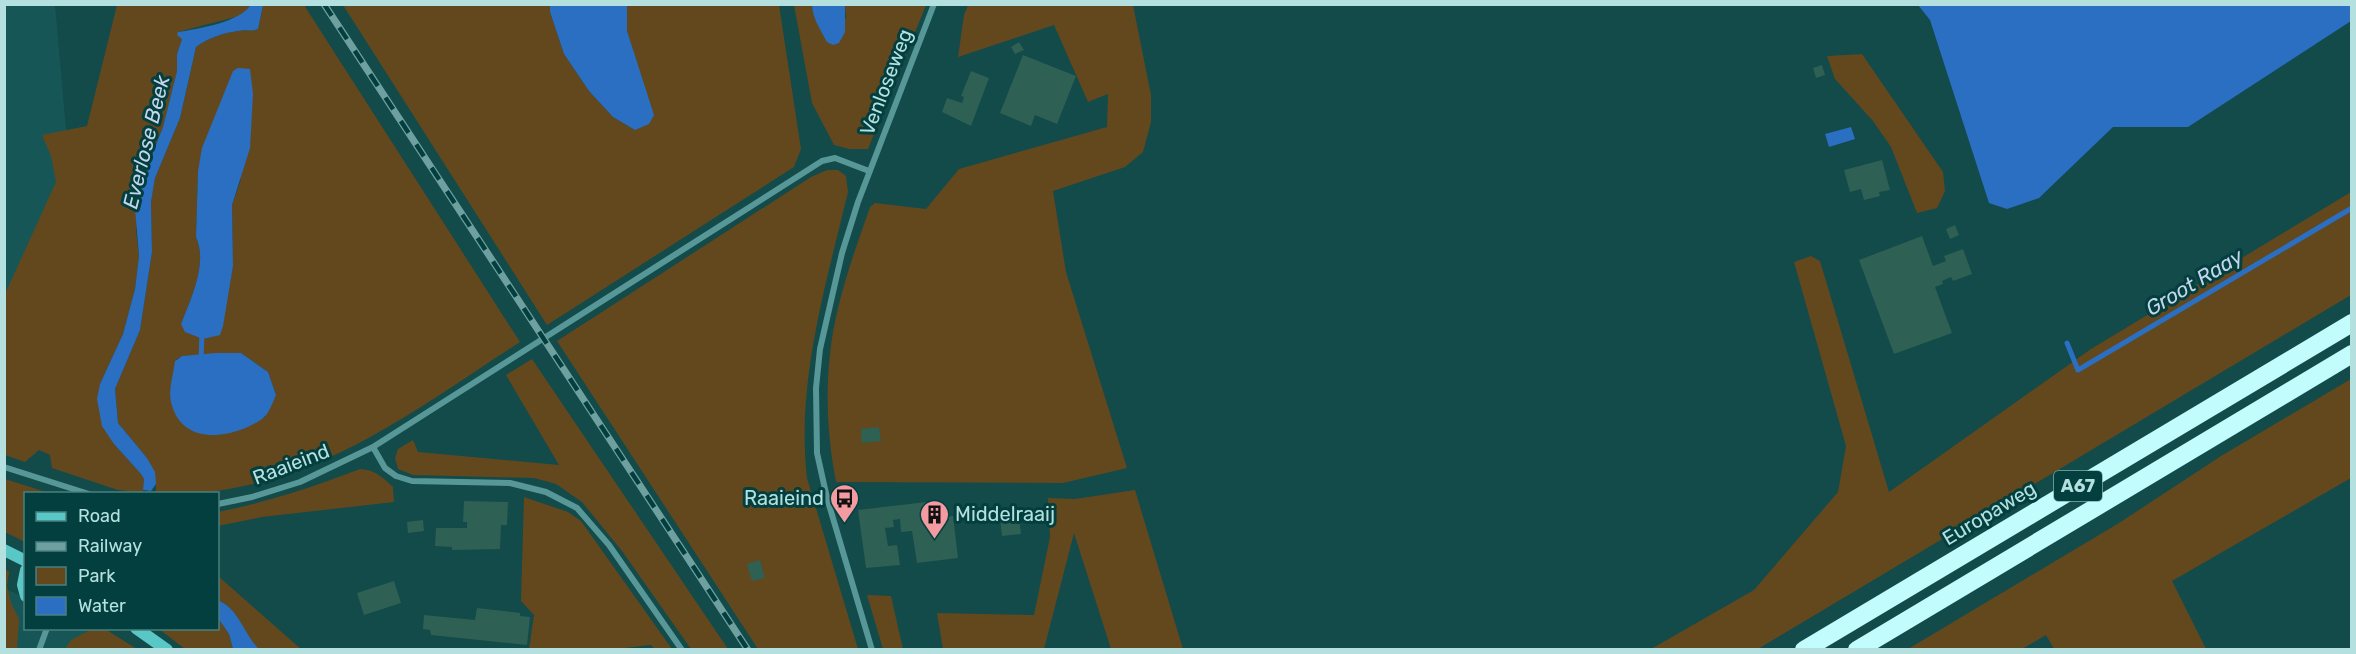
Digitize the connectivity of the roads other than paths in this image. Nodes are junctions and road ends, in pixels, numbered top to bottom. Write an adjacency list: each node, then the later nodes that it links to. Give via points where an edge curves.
1 (934, 4): 2 (street, Venloseweg)
2 (869, 171): 5 (street, Raaieind, via 835,158 822,161); 16 (street, via 842,253 820,349 816,388 817,453 826,498)
3 (2352, 323): 17 (highway, Europaweg / A67)
4 (2352, 354): 18 (highway, A67)
5 (373, 447): 8 (street, Raaieind, via 300,482); 15 (street, via 386,468 412,481 510,483 546,492 577,508 609,545)
6 (4, 467): 7 (street)
7 (83, 492)
8 (219, 504)
9 (4, 550): 10 (main road)
10 (24, 560)
11 (46, 630): 13 (street)
12 (139, 630): 14 (main road)
13 (39, 650)
14 (168, 650)
15 (682, 650)
16 (872, 650)
17 (1804, 650)
18 (1857, 650)

